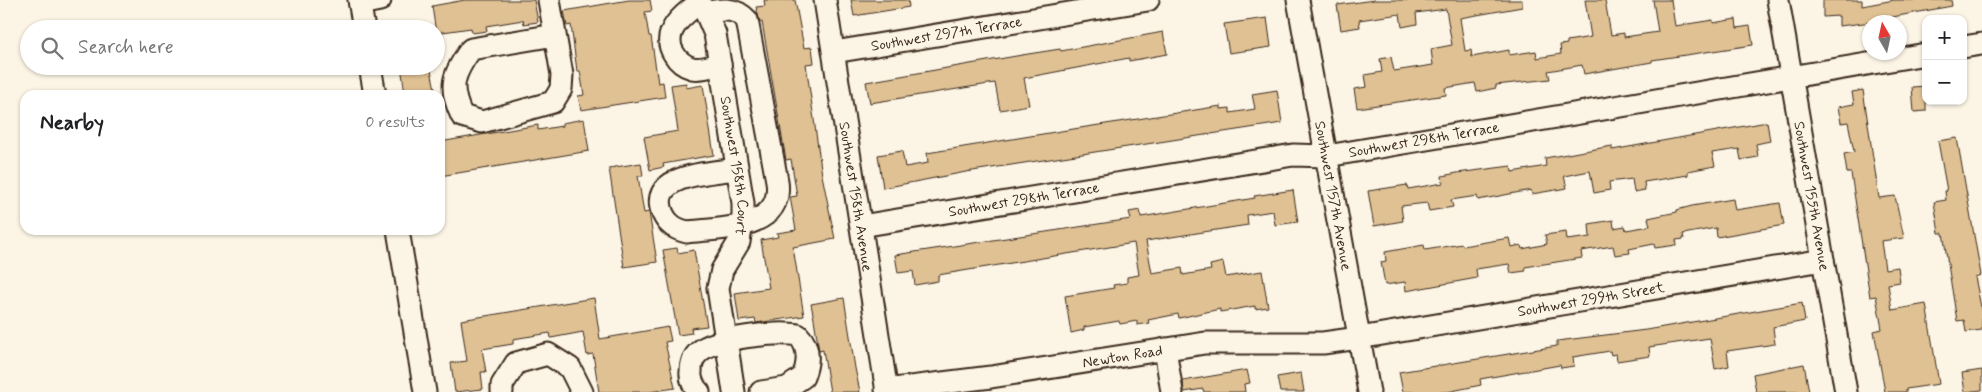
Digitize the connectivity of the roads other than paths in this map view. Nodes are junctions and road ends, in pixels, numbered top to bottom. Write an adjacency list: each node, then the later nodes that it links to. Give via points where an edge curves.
1 (549, 0): 9 (street)
2 (825, 0): 12 (street, Southwest 158th Avenue)
3 (1148, 0): 12 (street, Southwest 297th Terrace)
4 (1298, 0): 18 (street, Southwest 157th Avenue)
5 (1778, 0): 16 (street, Southwest 155th Avenue)
6 (366, 1): 8 (street)
7 (701, 5): 14 (street, Southwest 158th Court, via 714,34); 14 (street, via 685,14 674,27 670,46 677,59 692,68); 20 (street, via 737,11 747,20 778,196 773,209 757,220)
8 (365, 20)
9 (555, 35): 9 (street, via 562,75 561,89 553,102 482,122 462,116 454,98 453,81 471,49)
10 (1982, 45): 11 (street)
11 (1967, 47)
12 (834, 52): 21 (street, Southwest 158th Avenue)
13 (1922, 55): 16 (street, Southwest 298th Terrace)
14 (720, 64): 19 (street, Southwest 158th Court)
15 (372, 75): 17 (street)
16 (1791, 78): 18 (street, Southwest 298th Terrace); 23 (street, Southwest 155th Avenue)
17 (374, 90)
18 (1327, 156): 21 (street, Southwest 298th Terrace, via 1293,155); 24 (street, Southwest 157th Avenue)
19 (737, 169): 20 (street, Southwest 158th Court); 20 (street, via 675,180 663,192 661,206 667,220 678,230 687,232)
20 (743, 224): 25 (street, Southwest 158th Court, via 739,242 719,279 719,302)
21 (861, 226): 28 (street, Southwest 158th Avenue)
22 (399, 235): 29 (street)
23 (1823, 260): 24 (street, Southwest 299th Street); 37 (street, Southwest 155th Avenue)
24 (1359, 338): 26 (street, Newton Road, via 1323,343 1205,342); 36 (street, Southwest 157th Avenue)
25 (727, 341): 32 (street, via 701,350 692,361 690,375); 33 (street, Southwest 158th Court); 34 (street, via 788,333 798,335 805,342 808,357 803,377 787,388)
26 (1165, 349): 27 (street, Newton Road); 35 (street)
27 (992, 384): 28 (street, Newton Road)
28 (887, 391)
29 (425, 392)
30 (502, 392): 31 (street, via 502,385 516,363 548,354 570,368)
31 (582, 392)
32 (700, 392)
33 (734, 392)
34 (761, 392)
35 (1172, 392)
36 (1369, 392)
37 (1846, 392)

